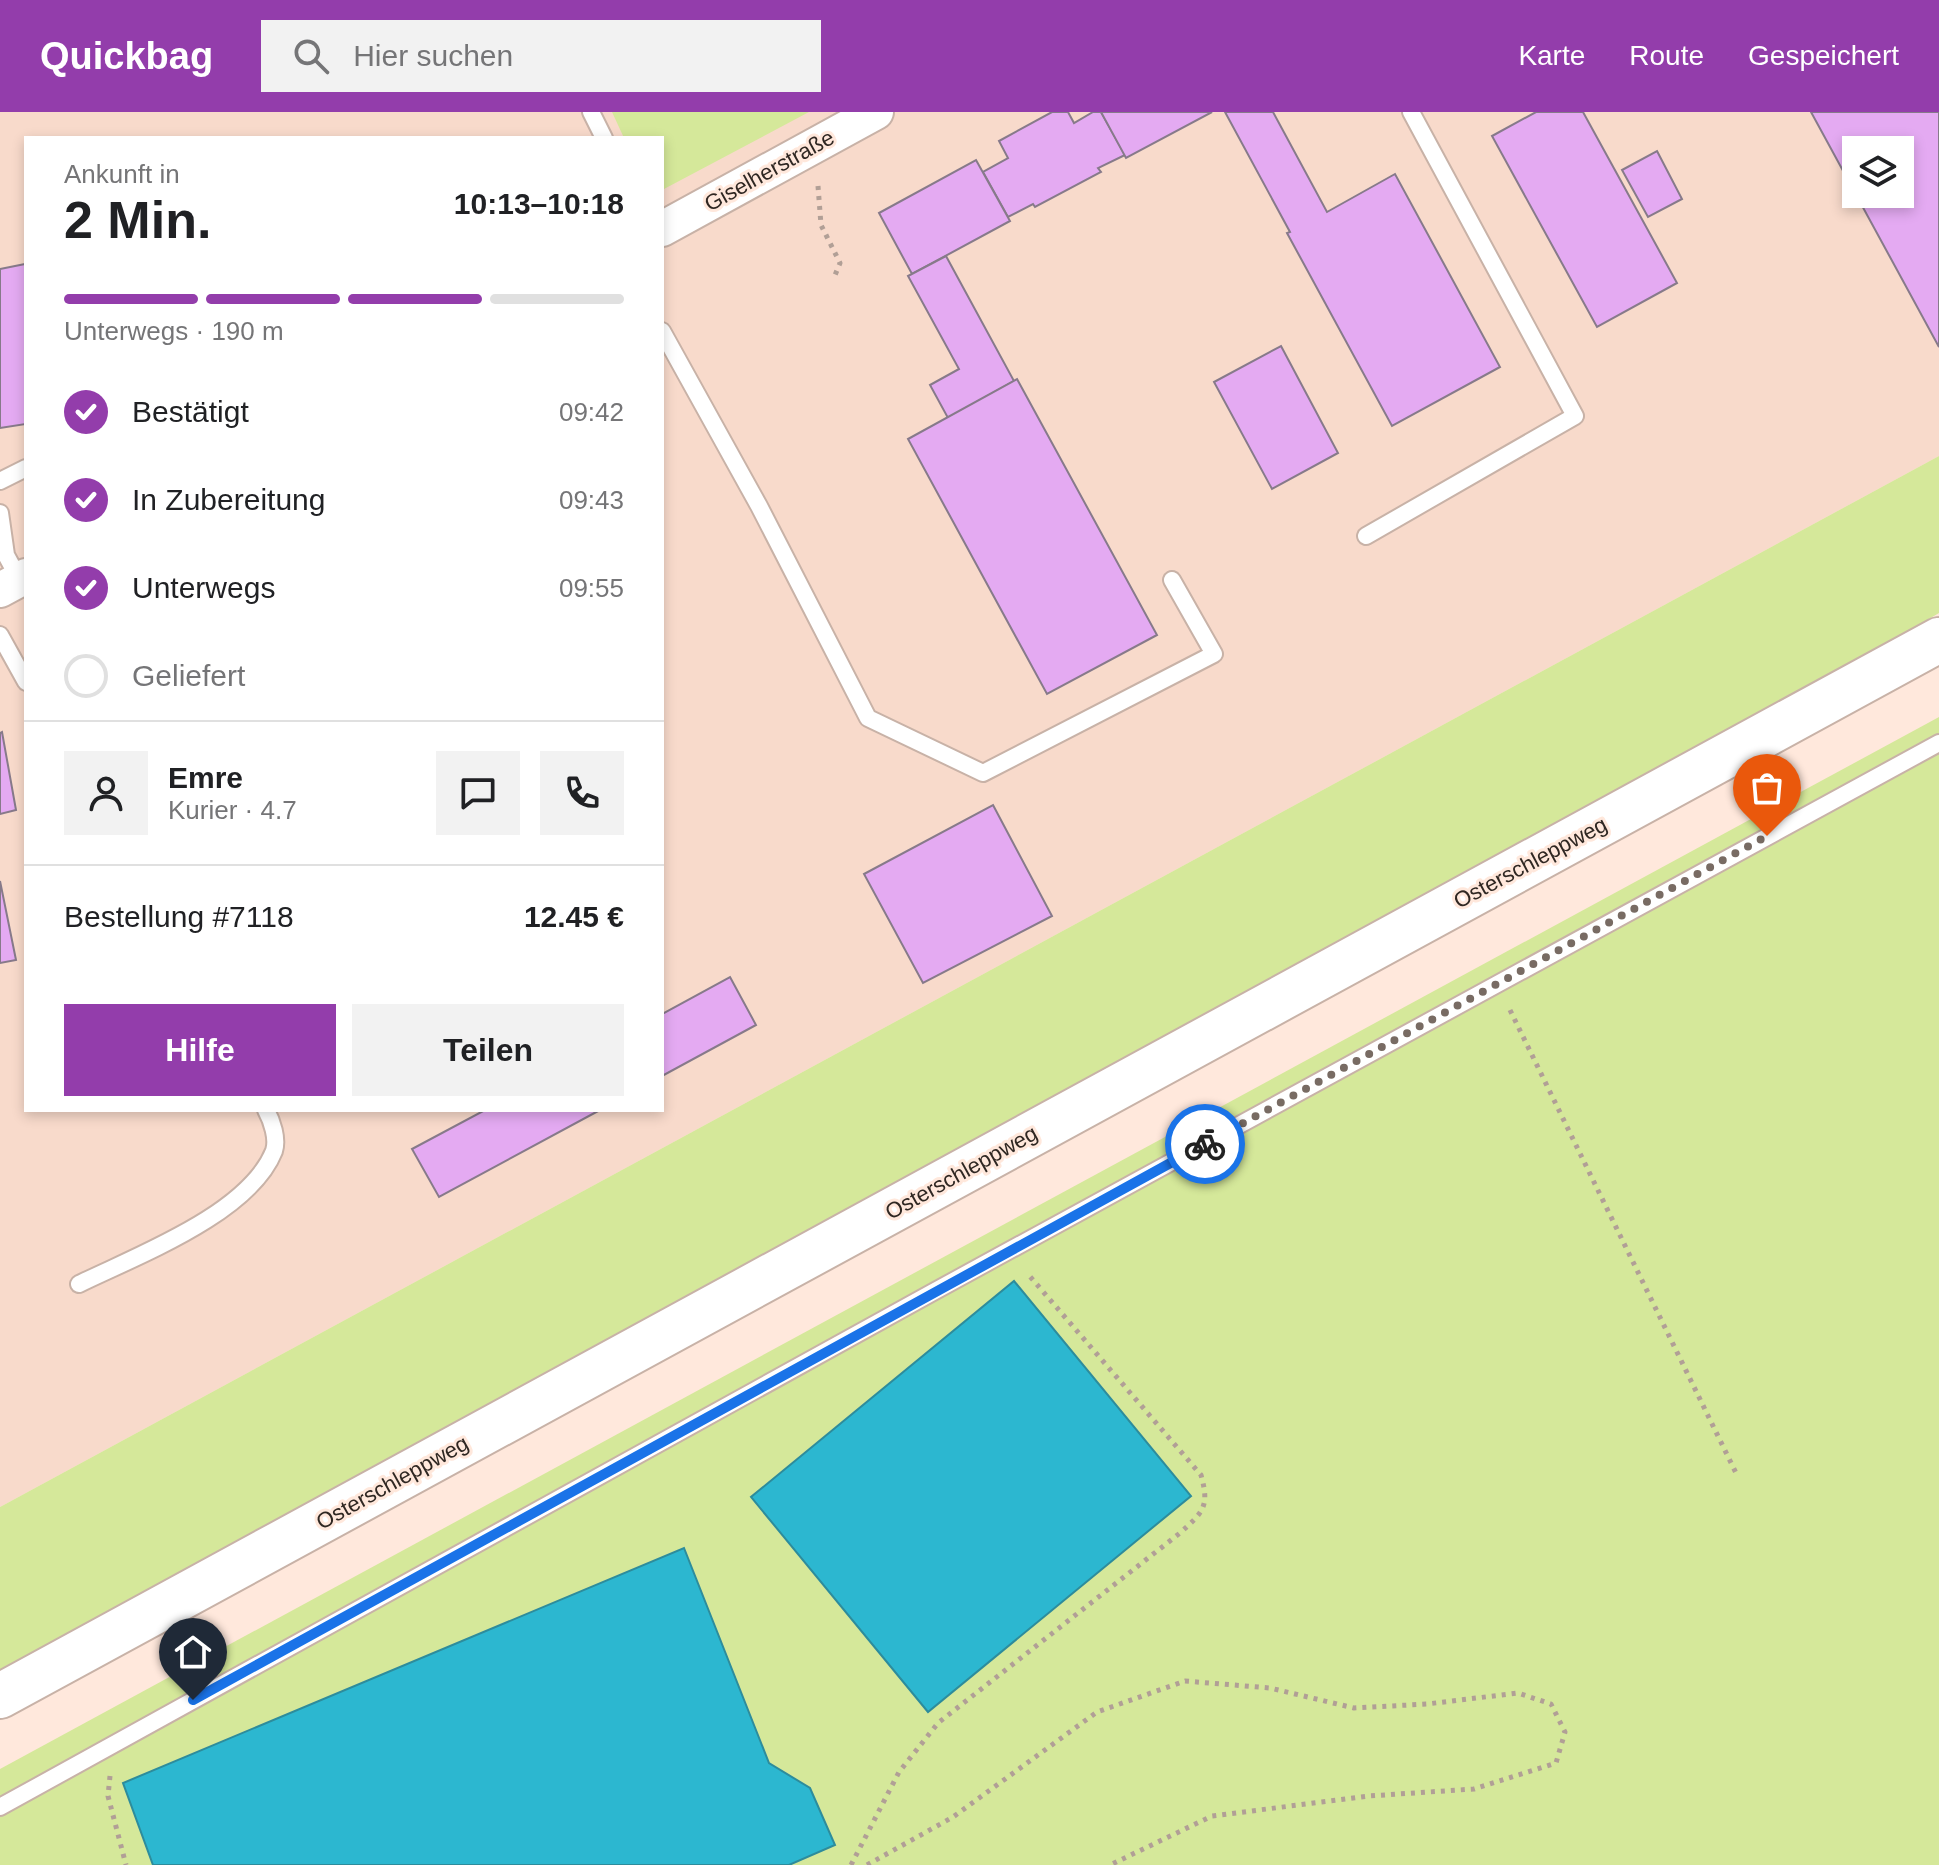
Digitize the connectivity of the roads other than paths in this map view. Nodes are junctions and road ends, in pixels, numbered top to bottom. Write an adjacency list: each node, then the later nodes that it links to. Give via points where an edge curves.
1 (591, 112): 4 (lane)
2 (876, 112): 5 (street, Giselherstraße)
3 (1411, 112): 10 (lane, via 1575,416)
4 (603, 136)
5 (664, 228)
6 (664, 335): 11 (lane, via 868,718 983,773 1214,654)
7 (24, 469): 8 (lane)
8 (0, 481)
9 (0, 513): 12 (lane)
10 (1366, 536)
11 (1172, 580)
12 (15, 581)
13 (0, 635): 15 (lane)
14 (1933, 641): 19 (street, Osterschleppweg)
15 (24, 678)
16 (1939, 743): 20 (lane)
17 (267, 1112): 18 (lane, via 275,1149 252,1184 202,1224)
18 (79, 1284)
19 (0, 1696)
20 (0, 1807)

